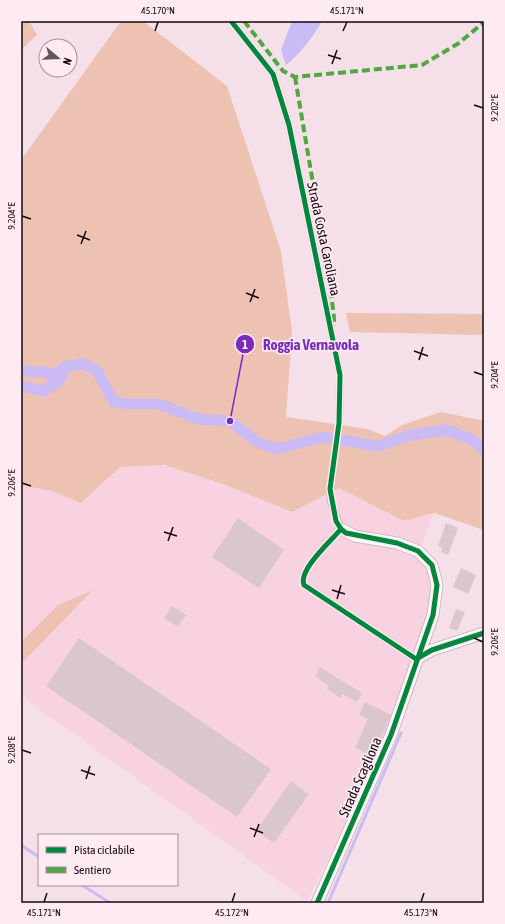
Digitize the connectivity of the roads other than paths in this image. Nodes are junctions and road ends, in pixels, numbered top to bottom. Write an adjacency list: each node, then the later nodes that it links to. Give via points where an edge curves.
1 (231, 21): 2 (lane, Strada Costa Caroliana, via 273,74 289,126 340,375 339,423 330,478 331,502)
2 (341, 529): 4 (street, Strada Scagliona, via 355,536 407,547 418,552 432,565 437,585 433,615); 4 (lane, via 307,567 303,575 304,585)
3 (484, 633): 4 (street)
4 (416, 658): 5 (street, Strada Scagliona, via 392,735)
5 (317, 903)

